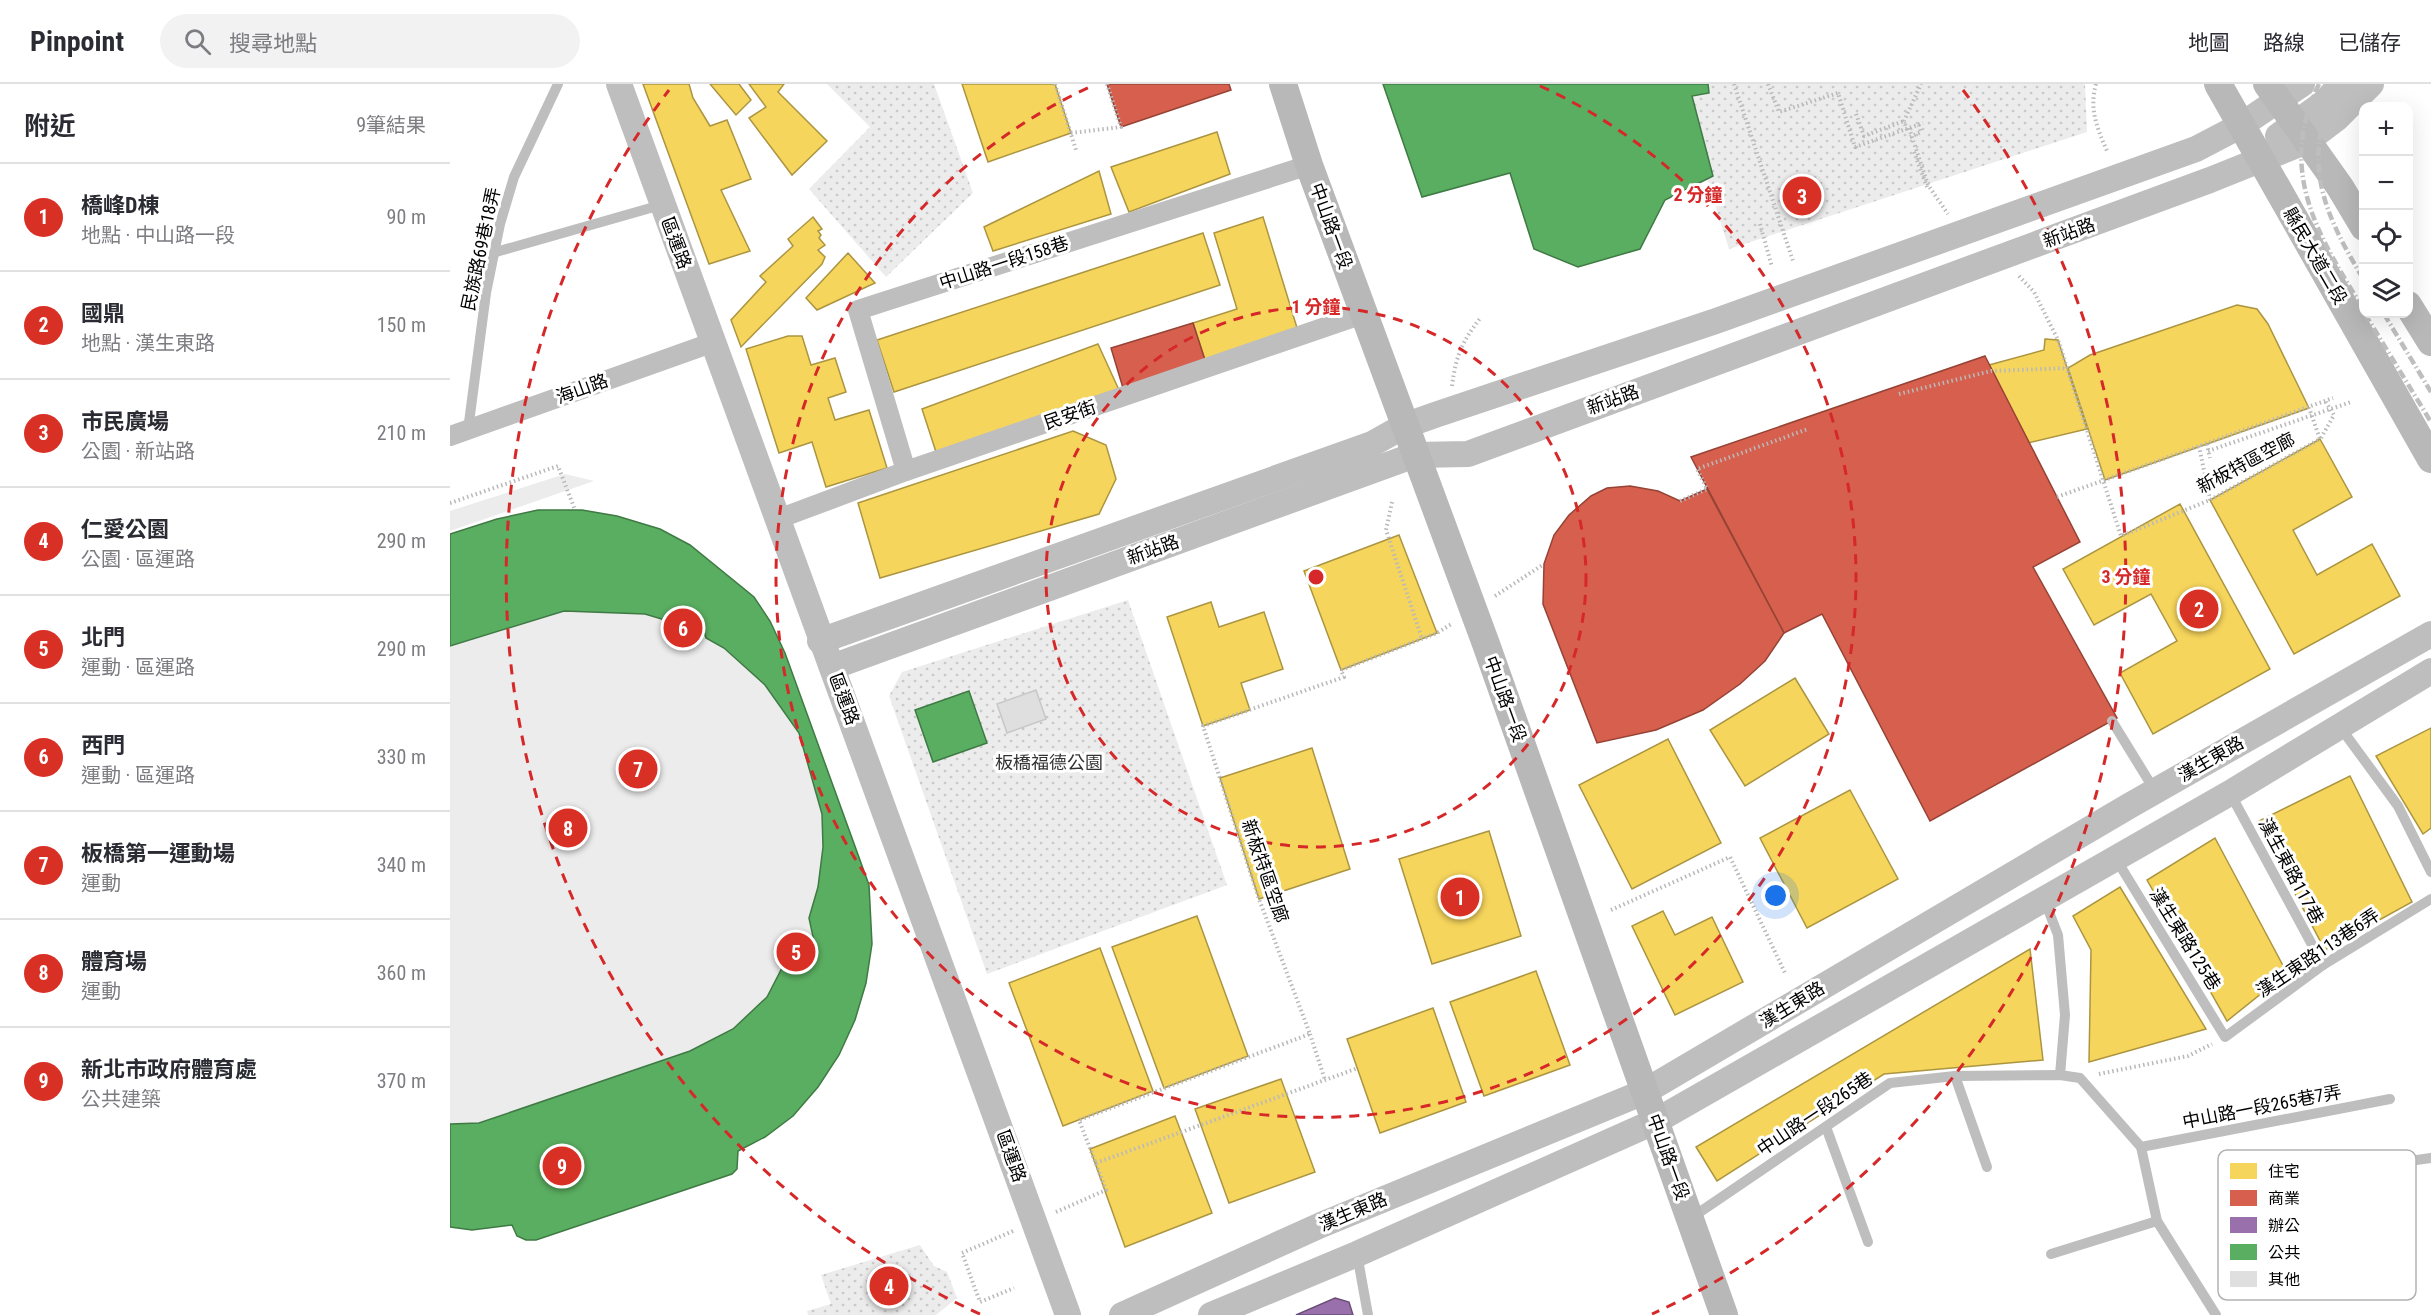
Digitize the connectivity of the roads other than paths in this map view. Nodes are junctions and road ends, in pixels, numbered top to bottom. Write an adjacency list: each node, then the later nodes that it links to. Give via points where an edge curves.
1 (558, 84): 15 (lane, 民族路69巷18弄, via 514,177)
2 (619, 84): 13 (street, 區運路)
3 (1282, 84): 12 (main road, 中山路一段)
4 (2218, 84): 9 (main road, 縣民大道二段)
5 (2302, 84): 8 (street, 新站路)
6 (2342, 84): 10 (street)
7 (2371, 84): 10 (street, 新站路, via 2336,119)
8 (2272, 93): 9 (street, 新站路); 10 (main road)
9 (2240, 126): 11 (main road, 縣民大道二段); 20 (street, 新站路, via 2196,149 2091,187 1716,321)
10 (2300, 133): 11 (street, 新站路); 14 (main road)
11 (2260, 160): 22 (street, 新站路, via 1468,454); 23 (main road, 縣民大道二段)
12 (1309, 165): 17 (main road, 中山路一段); 24 (street, 中山路一段158巷, via 858,310)
13 (661, 205): 15 (lane); 18 (street, 區運路)
14 (2359, 219)
15 (496, 252): 21 (lane, 民族路69巷18弄)
16 (2413, 312): 19 (main road)
17 (1363, 314): 20 (main road, 中山路一段); 24 (street, 民安街)
18 (714, 342): 21 (street, 海山路); 25 (street, 區運路)
19 (2431, 342)
20 (1404, 426): 22 (main road, 中山路一段); 27 (street, 新站路, via 1372,444)
21 (459, 433)
22 (1415, 455): 28 (street, 新站路); 42 (main road, 中山路一段)
23 (2431, 459)
24 (906, 471): 25 (street, 民安街)
25 (778, 519): 27 (street, 區運路)
26 (2431, 634): 32 (street, 漢生東路)
27 (820, 641): 28 (street, 區運路)
28 (832, 667): 55 (street, 區運路)
29 (2431, 671): 31 (street, 漢生東路)
30 (2112, 721): 32 (lane)
31 (2340, 727): 33 (street, 漢生東路); 35 (lane, via 2398,806)
32 (2155, 791): 42 (street, 漢生東路)
33 (2230, 793): 34 (street, 漢生東路); 38 (lane, 漢生東路117巷)
34 (2116, 859): 36 (street, 漢生東路); 39 (lane, 漢生東路125巷)
35 (2431, 872)
36 (2044, 899): 40 (lane, via 2059,946 2065,1015); 44 (street, 漢生東路)
37 (2431, 899): 38 (lane, 漢生東路113巷6弄)
38 (2323, 965): 39 (lane, 漢生東路113巷6弄)
39 (2226, 1037)
40 (2060, 1075): 41 (lane, 中山路一段265巷); 46 (lane, 中山路一段265巷, via 2080,1078)
41 (1955, 1076): 45 (lane, 中山路一段265巷, via 1890,1083); 49 (lane)
42 (1644, 1092): 44 (main road, 中山路一段); 56 (street, 漢生東路, via 1321,1225)
43 (2390, 1099): 46 (lane, 中山路一段265巷7弄)
44 (1656, 1121): 50 (main road, 中山路一段); 53 (street, 漢生東路)
45 (1826, 1127): 50 (lane, 中山路一段265巷); 52 (lane)
46 (2141, 1147): 51 (lane)
47 (2431, 1158): 48 (lane)
48 (2416, 1160)
49 (1987, 1167)
50 (1690, 1218): 59 (main road, 中山路一段)
51 (2157, 1221): 54 (lane); 60 (lane)
52 (1868, 1242)
53 (1357, 1254): 57 (street, 漢生東路); 58 (lane)
54 (2051, 1254)
55 (1068, 1315)
56 (1122, 1315)
57 (1211, 1315)
58 (1368, 1315)
59 (1724, 1315)
60 (2216, 1315)

